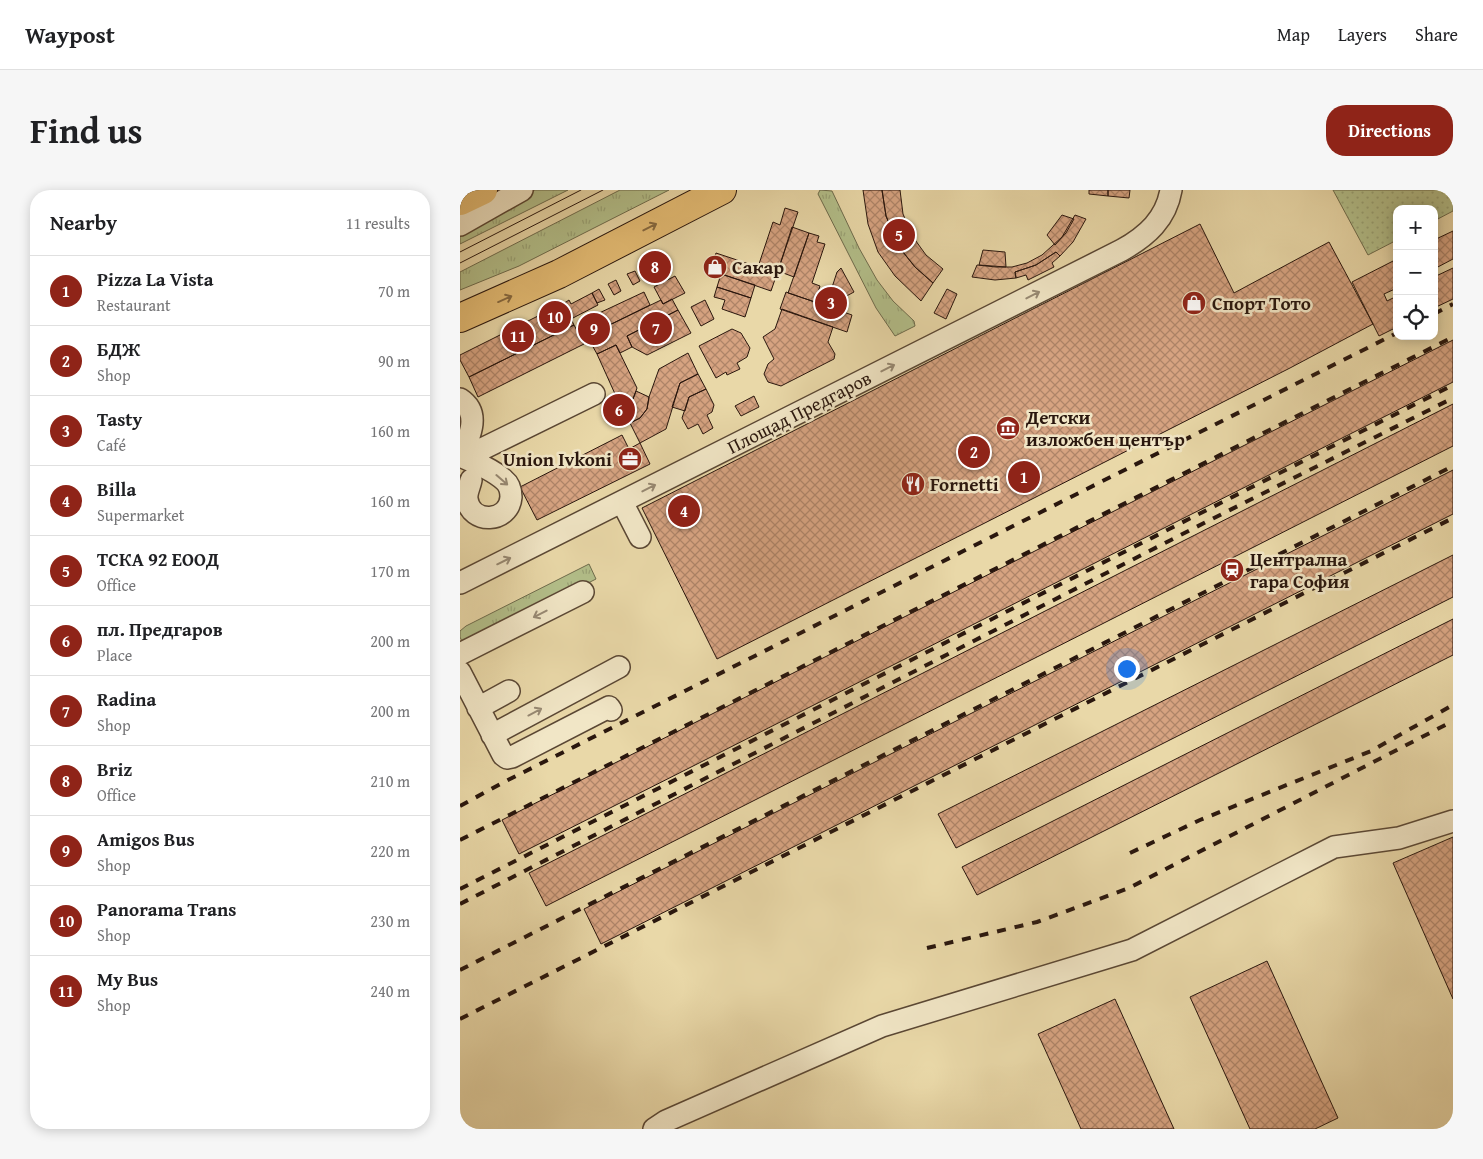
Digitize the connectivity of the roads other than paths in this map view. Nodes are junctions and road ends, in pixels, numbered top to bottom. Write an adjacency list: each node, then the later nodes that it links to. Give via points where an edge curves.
1 (483, 190): 5 (main road)
2 (522, 190): 6 (lane)
3 (722, 190): 7 (main road, one-way to 3, via 559,274)
4 (1171, 190): 12 (lane, Площад Предгаров, one-way to 4, via 1138,241 1164,213)
5 (460, 201)
6 (460, 225)
7 (460, 318)
8 (594, 394): 10 (lane, via 478,451)
9 (460, 399): 10 (lane, via 468,405 473,420)
10 (460, 456): 11 (lane, one-way to 11, via 506,481 511,493 507,509 491,518 476,514 467,499)
11 (472, 480)
12 (622, 502): 13 (lane); 14 (lane, Площад Предгаров, one-way to 12)
13 (640, 537)
14 (460, 583)
15 (583, 592): 16 (lane, one-way to 16)
16 (460, 654)
17 (619, 668): 22 (lane, one-way to 17)
18 (460, 672): 20 (lane)
19 (509, 691): 20 (lane)
20 (478, 708): 22 (lane)
21 (611, 710): 22 (lane, via 609,707 512,757 503,755)
22 (492, 735)
23 (1453, 821): 24 (lane, via 1399,838 1334,847 1132,950 882,1026 666,1120)
24 (654, 1129)

